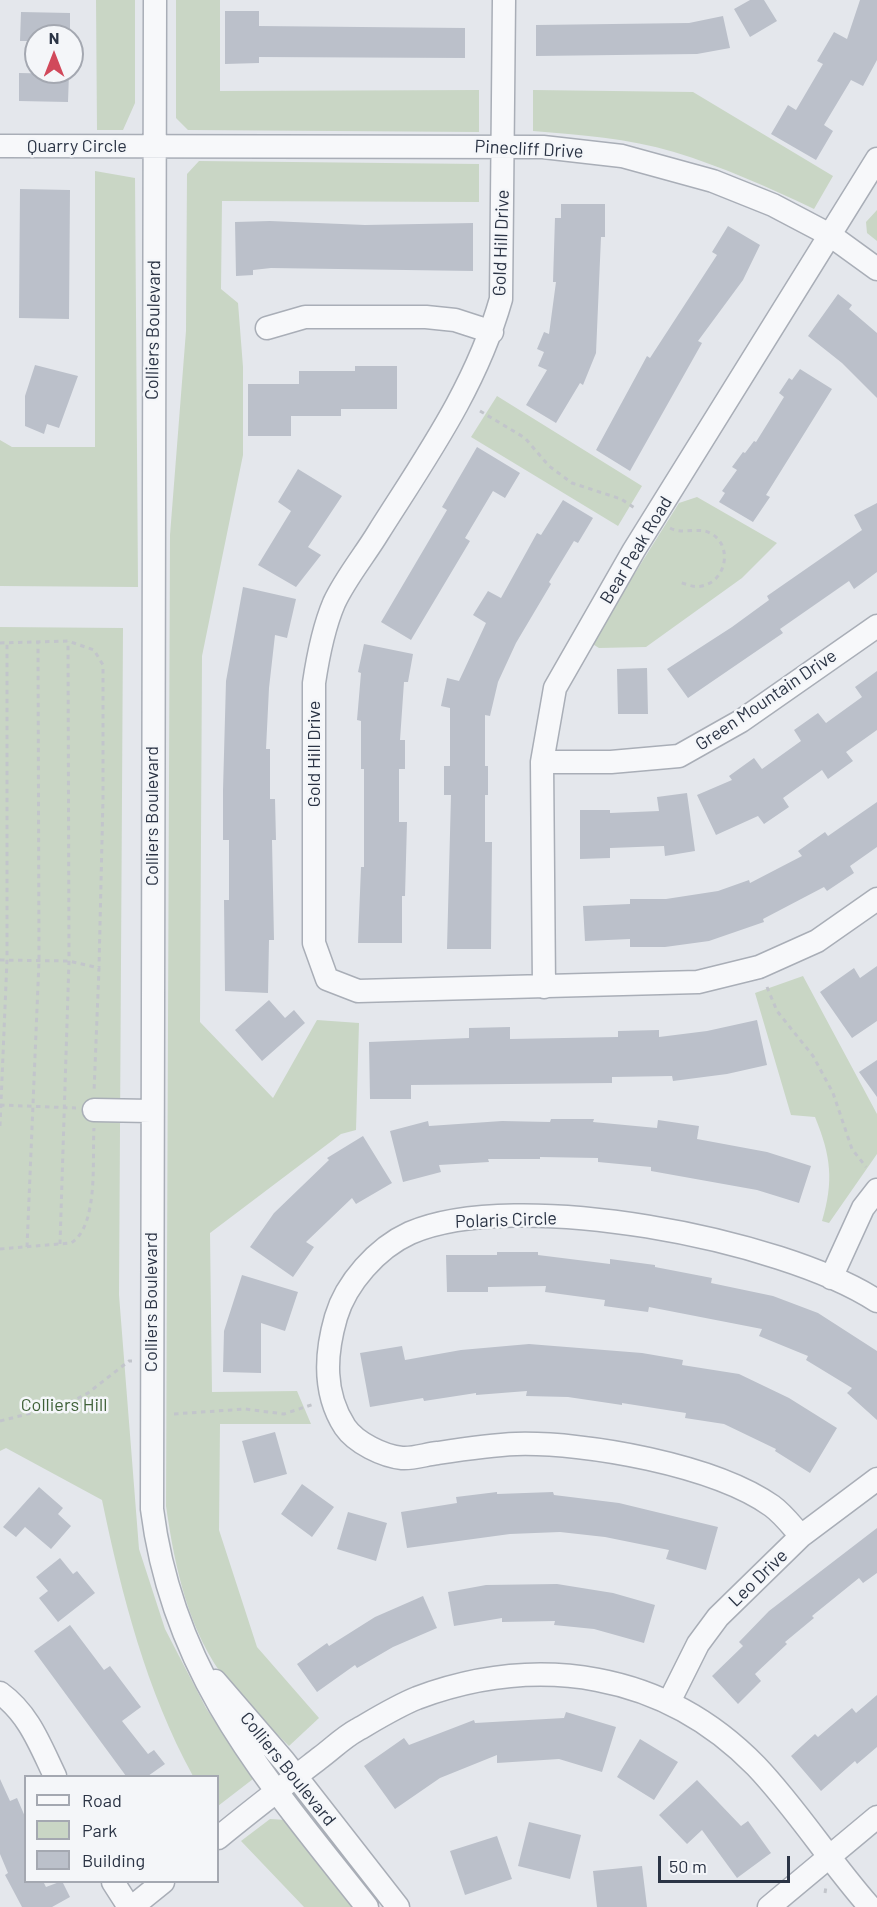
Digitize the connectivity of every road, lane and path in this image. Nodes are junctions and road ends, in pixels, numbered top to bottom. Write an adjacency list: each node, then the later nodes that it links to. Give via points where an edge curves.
1 (155, 0): 3 (street, Colliers Boulevard)
2 (504, 0): 5 (street, Gold Hill Drive)
3 (154, 146): 4 (street, Quarry Circle); 5 (street, Pinecliff Drive); 32 (street, Colliers Boulevard)
4 (0, 147)
5 (503, 147): 7 (street, Pinecliff Drive, via 543,147 622,156 713,181 773,205); 10 (street, Gold Hill Drive, via 501,298)
6 (877, 159): 7 (street, Bear Peak Road)
7 (830, 235): 8 (street, Pinecliff Drive); 12 (street, Bear Peak Road)
8 (877, 270)
9 (267, 328): 10 (street, via 305,317 426,317 455,320)
10 (492, 332): 26 (street, Gold Hill Drive, via 479,366 446,426 335,602 321,641 314,683 314,943 327,979 358,991)
11 (480, 411): 12 (path, via 525,438 549,466 572,483 621,499)
12 (655, 518): 13 (path, via 674,530 701,530 713,535 723,546 724,567 716,579 703,586); 19 (street, Bear Peak Road, via 555,688)
13 (679, 582)
14 (877, 626): 19 (street, Green Mountain Drive, via 741,721 679,756 611,762)
15 (68, 641): 18 (path); 24 (path); 25 (path, via 94,650 103,665)
16 (0, 643): 17 (path)
17 (7, 643): 18 (path); 22 (path)
18 (38, 643): 23 (path)
19 (542, 762): 26 (street, Bear Peak Road)
20 (877, 898): 26 (street, Gold Hill Drive, via 817,941 759,967 698,982)
21 (0, 960): 22 (path)
22 (7, 960): 23 (path); 28 (path)
23 (39, 961): 24 (path); 30 (path)
24 (69, 961): 25 (path); 29 (path)
25 (99, 968): 31 (path)
26 (544, 987)
27 (767, 987): 34 (path, via 777,1011 813,1056 833,1093 852,1149)
28 (0, 1105): 30 (path); 33 (path)
29 (65, 1107): 30 (path); 31 (path); 36 (path)
30 (33, 1108): 37 (path)
31 (94, 1110): 32 (street); 36 (path, via 90,1216 78,1239)
32 (151, 1111): 47 (street, Colliers Boulevard, via 152,1509 162,1564)
33 (0, 1126)
34 (866, 1167)
35 (877, 1190): 39 (street, via 863,1208)
36 (60, 1244): 37 (path)
37 (27, 1247): 38 (path)
38 (0, 1249)
39 (831, 1278): 40 (street, Polaris Circle); 42 (street, Polaris Circle, via 738,1246 639,1225 517,1216 434,1225 407,1234 387,1248 350,1287 331,1336 327,1363)
40 (877, 1301)
41 (129, 1361): 44 (path, via 67,1404)
42 (330, 1397): 43 (path, via 284,1414 245,1409); 46 (street, Polaris Circle, via 347,1430 374,1450 403,1458 518,1444 623,1453 682,1467 740,1488 773,1506)
43 (174, 1414)
44 (0, 1421)
45 (877, 1479): 46 (street, Leo Drive)
46 (801, 1536): 49 (street, Leo Drive, via 718,1617 698,1644)
47 (182, 1629): 51 (street, Colliers Boulevard, via 213,1679); 52 (street, Colliers Boulevard, via 205,1683)
48 (0, 1693): 50 (street, via 15,1704 29,1723)
49 (669, 1702): 51 (street, via 608,1680 540,1674 482,1679 416,1699 355,1731); 55 (street, via 707,1725 756,1767)
50 (55, 1775)
51 (296, 1776): 52 (street); 62 (street, Colliers Boulevard)
52 (276, 1792): 54 (street); 61 (street, Colliers Boulevard)
53 (877, 1817): 55 (street)
54 (219, 1837)
55 (829, 1858): 63 (street); 64 (street)
56 (114, 1883): 60 (street)
57 (160, 1883): 60 (street)
58 (826, 1887): 59 (path)
59 (825, 1893)
60 (130, 1907)
61 (367, 1907)
62 (398, 1907)
63 (769, 1907)
64 (870, 1907)

